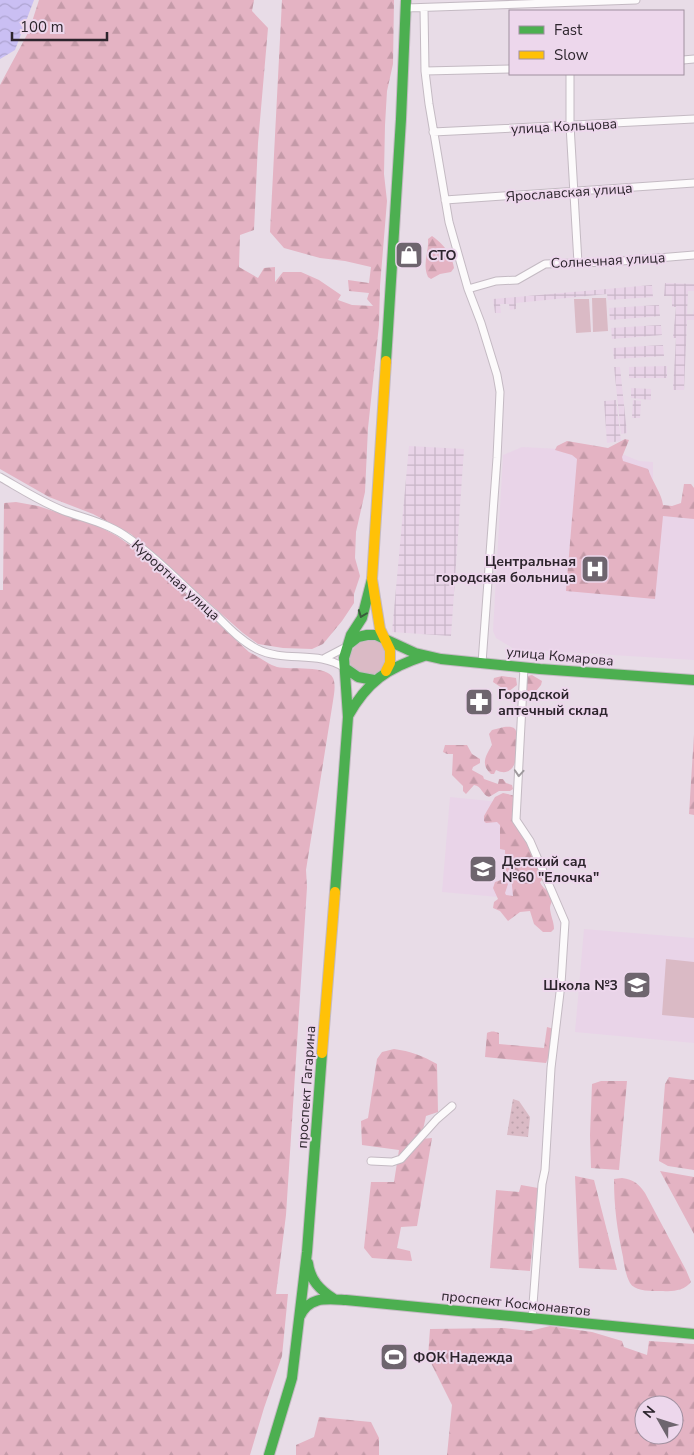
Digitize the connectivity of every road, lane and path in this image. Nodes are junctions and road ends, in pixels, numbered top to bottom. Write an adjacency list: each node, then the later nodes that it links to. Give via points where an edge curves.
1 (636, 0): 2 (street)
2 (565, 2): 4 (street)
3 (406, 4): 4 (street); 18 (main road)
4 (424, 8): 6 (street)
5 (509, 69): 6 (street)
6 (425, 71): 10 (street)
7 (570, 75): 9 (street)
8 (694, 119): 9 (street, улица Кольцова)
9 (570, 126): 10 (street, улица Кольцова); 12 (street)
10 (433, 132): 13 (street)
11 (694, 183): 12 (street, Ярославская улица)
12 (574, 192): 13 (street, Ярославская улица); 15 (street)
13 (445, 200): 16 (street, via 454,245)
14 (694, 255): 15 (street, Солнечная улица)
15 (578, 263): 16 (street, Солнечная улица, via 545,264 517,280 496,281)
16 (468, 289): 23 (street, via 500,392)
17 (0, 477): 22 (street, Курортная улица, via 46,503 97,521 122,534 257,649 288,656)
18 (372, 580): 19 (main road); 20 (main road, one-way to 20, via 362,618)
19 (384, 638): 20 (main road, via 364,634); 21 (main road); 26 (main road, via 390,650)
20 (346, 647): 22 (street); 25 (main road)
21 (424, 656): 23 (main road, улица Комарова); 26 (main road)
22 (325, 658): 25 (street, Курортная улица)
23 (482, 663): 24 (main road, улица Комарова)
24 (524, 667): 28 (main road, улица Комарова); 35 (street, one-way to 35, via 516,820 530,841 565,922)
25 (345, 668): 27 (main road, via 356,677); 29 (main road, проспект Гагарина)
26 (386, 671): 27 (main road)
27 (374, 680): 29 (main road, проспект Гагарина, via 357,698)
28 (694, 680)
29 (348, 717): 32 (main road, проспект Гагарина)
30 (452, 1106): 31 (street, via 401,1159)
31 (370, 1161)
32 (307, 1252): 33 (main road, via 308,1272 313,1282); 34 (main road, проспект Гагарина)
33 (335, 1300): 34 (main road, проспект Космонавтов, via 306,1304); 35 (main road, проспект Космонавтов)
34 (300, 1317): 37 (main road, проспект Гагарина, via 292,1378)
35 (532, 1318): 36 (main road, проспект Космонавтов)
36 (694, 1334)
37 (272, 1454)

